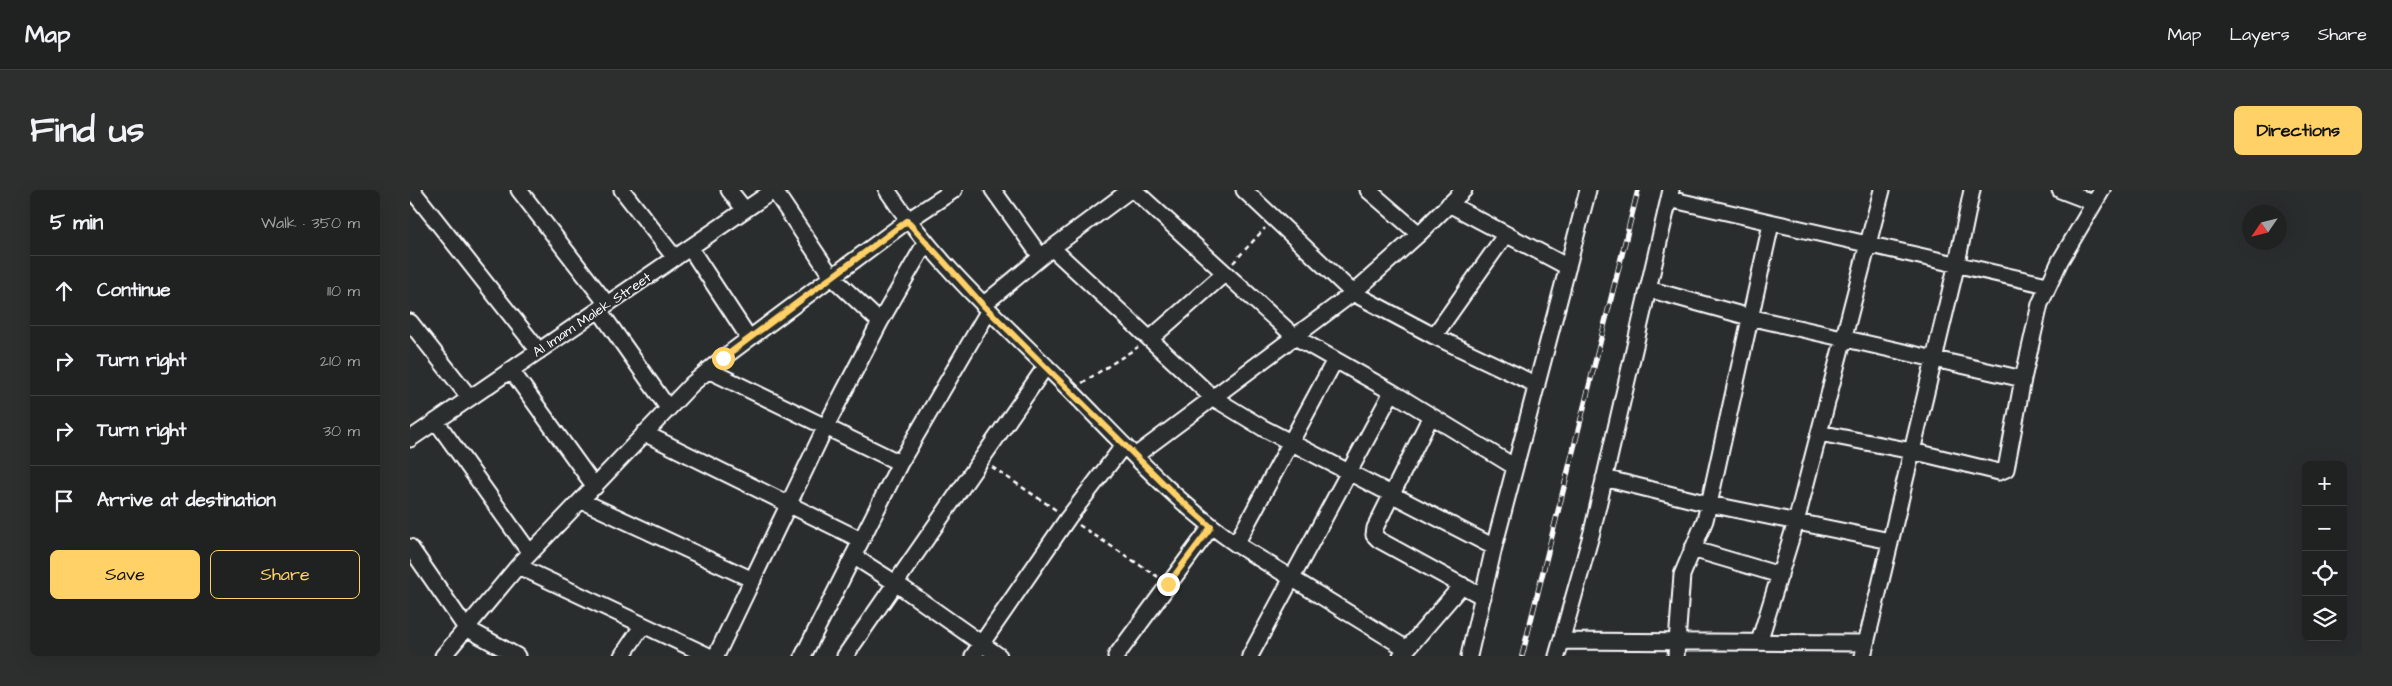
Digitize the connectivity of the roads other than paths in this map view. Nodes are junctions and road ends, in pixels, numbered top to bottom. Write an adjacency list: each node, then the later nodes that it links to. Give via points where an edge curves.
1 (412, 190): 47 (street)
2 (518, 190): 37 (street)
3 (622, 190): 29 (street)
4 (729, 190): 20 (street)
5 (774, 190): 20 (street, Al Imam Malek Street); 33 (street)
6 (887, 190): 21 (street)
7 (954, 190): 21 (street)
8 (993, 190): 28 (street)
9 (1132, 190): 28 (street); 32 (street)
10 (1244, 190): 36 (street)
11 (1368, 190): 23 (street)
12 (1464, 190): 19 (street)
13 (1588, 190): 31 (street)
14 (1882, 190): 26 (street)
15 (1972, 190): 30 (street)
16 (2060, 190): 18 (street)
17 (1670, 194): 22 (street); 35 (street)
18 (2098, 196): 34 (street)
19 (1449, 204): 23 (street); 24 (street)
20 (745, 210): 27 (street, Al Imam Malek Street)
21 (907, 221): 25 (street); 33 (street)
22 (1771, 224): 26 (street); 39 (street)
23 (1419, 234): 36 (street)
24 (1506, 234): 31 (street); 42 (street)
25 (926, 242): 38 (street); 41 (street)
26 (1868, 246): 30 (street); 45 (street)
27 (690, 248): 29 (street, Al Imam Malek Street); 44 (street)
28 (1046, 253): 38 (street); 46 (street)
29 (675, 258): 37 (street, Al Imam Malek Street)
30 (1957, 263): 34 (street); 48 (street)
31 (1568, 267): 54 (street)
32 (1224, 274): 43 (street); 46 (street)
33 (832, 277): 41 (street); 44 (street)
34 (2047, 285): 53 (street)
35 (1648, 289): 39 (street); 71 (street)
36 (1353, 293): 42 (street); 43 (street)
37 (603, 307): 47 (street, Al Imam Malek Street); 58 (street)
38 (986, 308): 50 (street); 68 (street)
39 (1749, 317): 45 (street); 76 (street)
40 (410, 322): 57 (street)
41 (880, 322): 61 (street)
42 (1434, 336): 54 (street)
43 (1295, 337): 49 (street); 56 (street)
44 (749, 338): 52 (street)
45 (1844, 338): 48 (street); 63 (street)
46 (1150, 339): 56 (street)
47 (539, 351): 51 (street, Al Imam Malek Street)
48 (1933, 358): 53 (street); 67 (street)
49 (1335, 360): 55 (street); 65 (street)
50 (1046, 366): 66 (street); 91 (street)
51 (512, 370): 57 (street, Al Imam Malek Street); 72 (street)
52 (708, 370): 58 (street); 61 (street)
53 (2023, 379): 67 (street, via 2008,465 2003,471)
54 (1537, 385): 69 (street)
55 (1392, 392): 59 (street); 70 (street)
56 (1212, 397): 65 (street); 66 (street)
57 (470, 398): 60 (street, Al Imam Malek Street)
58 (668, 408): 62 (street)
59 (1431, 416): 69 (street); 73 (street)
60 (436, 421): 64 (street, Al Imam Malek Street); 85 (street)
61 (826, 426): 68 (street); 75 (street)
62 (644, 433): 72 (street); 75 (street)
63 (1819, 433): 67 (street); 77 (street)
64 (410, 439)
65 (1290, 443): 70 (street); 81 (street)
66 (1130, 450): 78 (street); 98 (street, via 1068,518)
67 (1912, 451): 80 (street)
68 (900, 463): 79 (street)
69 (1515, 467): 83 (street)
70 (1349, 471): 73 (street); 89 (street)
71 (1604, 478): 76 (street); 96 (street)
72 (594, 486): 74 (street)
73 (1392, 494): 83 (street); 92 (street, via 1375,528 1376,538)
74 (582, 500): 85 (street); 90 (street)
75 (789, 503): 79 (street); 90 (street)
76 (1709, 504): 77 (street); 84 (street)
77 (1796, 522): 80 (street); 88 (street)
78 (1211, 527): 81 (street); 102 (street)
79 (862, 540): 86 (street)
80 (1890, 541): 100 (street)
81 (1236, 544): 89 (street)
82 (410, 547): 95 (street)
83 (1494, 547): 93 (street)
84 (1692, 549): 88 (street); 99 (street, via 1682,575)
85 (530, 554): 87 (street)
86 (853, 556): 91 (street); 108 (street)
87 (518, 566): 94 (street); 95 (street)
88 (1780, 574): 97 (street)
89 (1293, 578): 101 (street); 112 (street)
90 (753, 580): 107 (street)
91 (897, 584): 98 (street); 109 (street)
92 (1462, 585): 93 (street); 101 (street)
93 (1483, 597): 113 (street)
94 (642, 625): 105 (street); 106 (street)
95 (466, 628): 103 (street); 104 (street)
96 (1561, 641): 99 (street); 114 (street)
97 (1759, 642): 99 (street); 100 (street)
98 (982, 643): 110 (street); 111 (street)
99 (1676, 649)
100 (1865, 650)
101 (1404, 652)
102 (1120, 655)
103 (442, 656)
104 (517, 656)
105 (622, 656)
106 (708, 656)
107 (716, 656)
108 (803, 656)
109 (845, 656)
110 (973, 656)
111 (999, 656)
112 (1250, 656)
113 (1469, 656)
114 (1557, 656)

